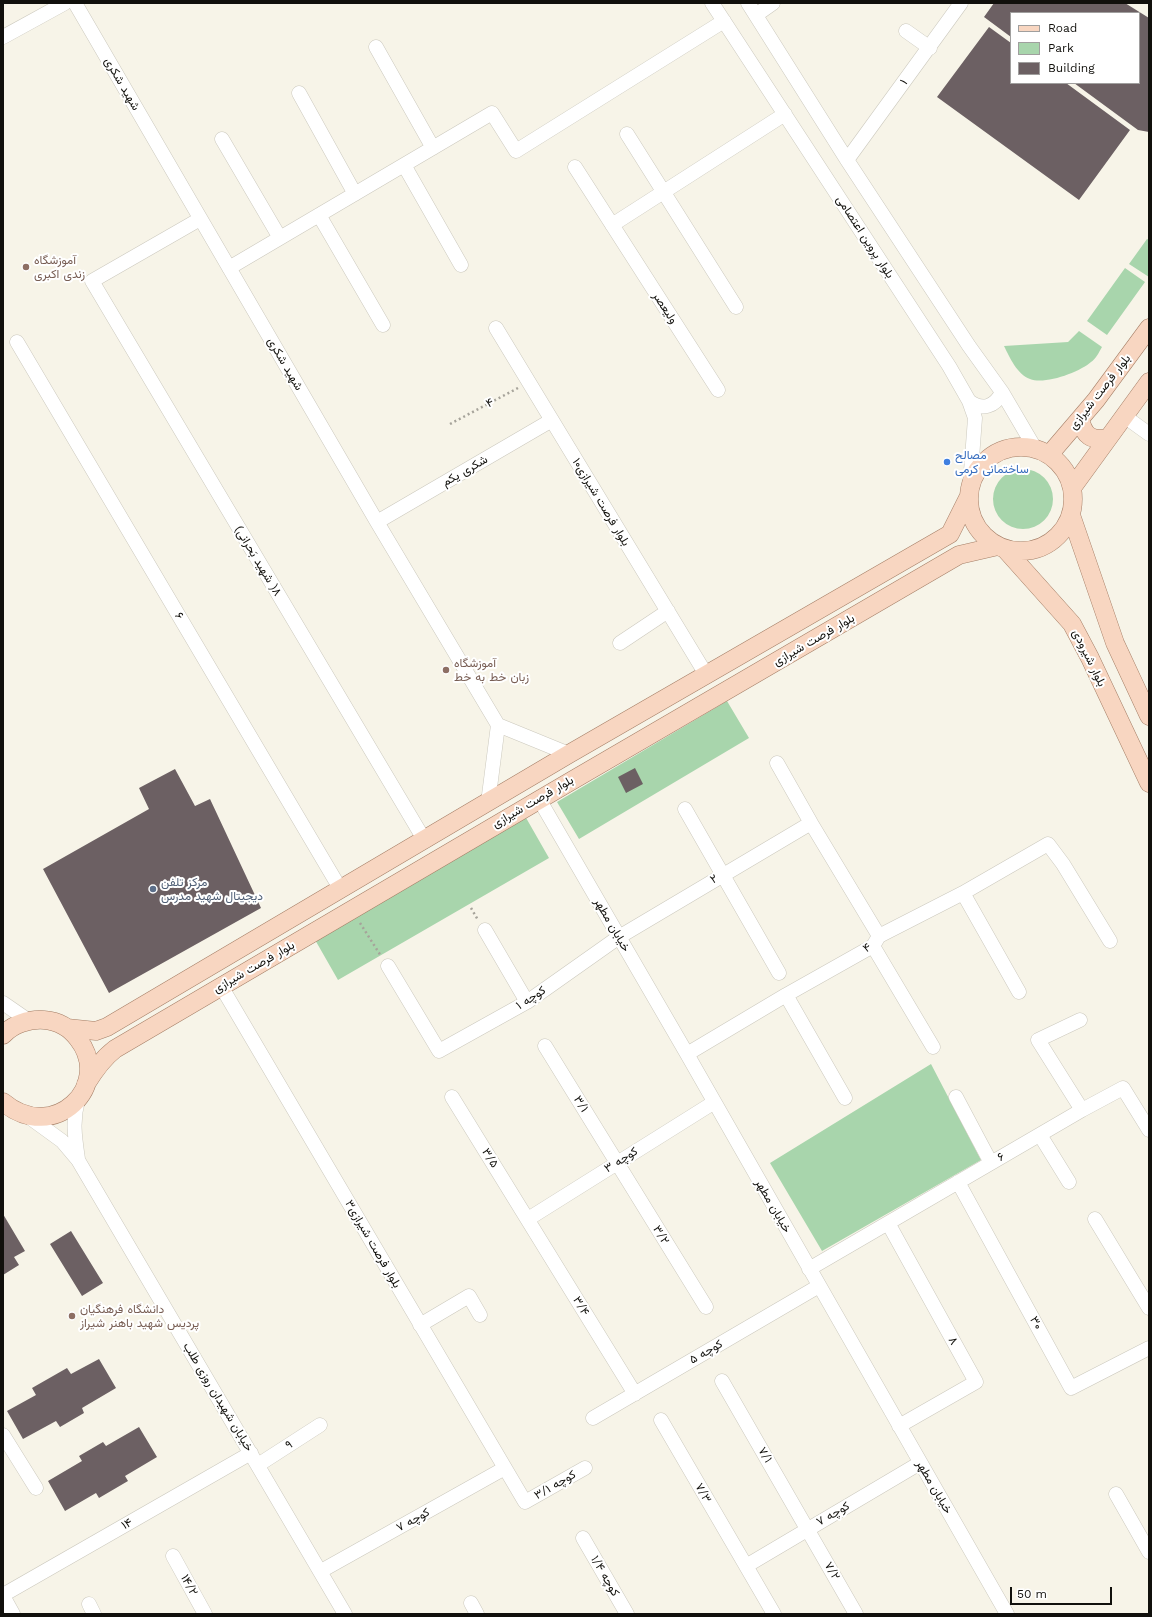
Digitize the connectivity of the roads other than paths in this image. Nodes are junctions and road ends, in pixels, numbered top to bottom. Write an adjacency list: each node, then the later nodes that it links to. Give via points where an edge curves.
1 (65, 3): 9 (street)
2 (75, 3): 23 (street, شهید شکری)
3 (712, 3): 7 (street, بلوار پروین اعتصامی)
4 (774, 3): 6 (street)
5 (961, 3): 11 (street, ۱)
6 (752, 9): 17 (street)
7 (724, 21): 13 (street, بلوار پروین اعتصامی); 16 (street, via 516,151 492,113)
8 (906, 31): 11 (street)
9 (3, 37)
10 (376, 47): 16 (street)
11 (930, 48): 17 (street, ۱)
12 (299, 93): 21 (street)
13 (785, 114): 20 (street); 36 (street, بلوار پروین اعتصامی, via 949,366)
14 (627, 134): 20 (street)
15 (222, 139): 25 (street)
16 (433, 148): 18 (street)
17 (847, 160): 35 (street)
18 (404, 165): 21 (street); 26 (street)
19 (575, 167): 24 (street, ولیعصر)
20 (664, 192): 24 (street); 28 (street)
21 (355, 194): 22 (street)
22 (319, 215): 25 (street); 29 (street)
23 (200, 219): 27 (street, شهید شکری); 61 (street, (شهید بَحرانی )۸, via 92,281)
24 (612, 225): 34 (street, ولیعصر)
25 (280, 238): 27 (street)
26 (461, 265)
27 (229, 268): 46 (street, شهید شکری)
28 (736, 306)
29 (383, 325)
30 (496, 328): 39 (street, بلوار فرصت شیرازی۱۰)
31 (1149, 328): 38 (main road, بلوار فرصت شیرازی)
32 (17, 342): 63 (street, ۶)
33 (1149, 382): 37 (main road)
34 (718, 390)
35 (1002, 392): 36 (street, via 994,403 988,406 981,407); 42 (street)
36 (969, 401): 44 (street, بلوار پروین اعتصامی, via 975,418)
37 (1124, 416): 40 (street); 41 (main road)
38 (1080, 419): 41 (main road, via 1082,429 1089,436 1098,440); 42 (main road, بلوار فرصت شیرازی)
39 (552, 420): 46 (street, شکری یکم); 48 (street, بلوار فرصت شیرازی۱۰)
40 (1149, 434)
41 (1108, 438): 43 (main road)
42 (1043, 452): 43 (main road, via 1064,470); 44 (main road, via 1018,447 1002,450 988,458 977,470)
43 (1072, 488): 45 (main road)
44 (969, 492): 47 (main road, via 969,512 974,524 982,535); 50 (main road, بلوار فرصت شیرازی, via 950,534)
45 (1071, 515): 47 (main road, via 1065,528 1045,546 1018,552); 51 (main road, via 1115,643)
46 (377, 522): 53 (street, شهید شکری)
47 (1001, 548): 56 (main road, بلوار شیرودی, via 1072,624); 57 (main road, بلوار فرصت شیرازی, via 959,555)
48 (668, 611): 49 (street); 50 (street, بلوار فرصت شیرازی۱۰)
49 (620, 643)
50 (707, 676): 54 (main road, بلوار فرصت شیرازی)
51 (1142, 690): 52 (main road)
52 (1149, 716)
53 (498, 724): 54 (street); 58 (street)
54 (569, 754): 58 (main road, بلوار فرصت شیرازی)
55 (777, 763): 60 (street)
56 (1149, 783)
57 (539, 799): 66 (street, خیابان مطهر); 71 (main road, بلوار فرصت شیرازی)
58 (488, 803): 61 (main road, بلوار فرصت شیرازی)
59 (685, 809): 62 (street)
60 (811, 823): 62 (street, ۲); 67 (street)
61 (425, 841): 63 (main road, بلوار فرصت شیرازی)
62 (722, 875): 66 (street, ۲); 70 (street)
63 (342, 890): 78 (main road, بلوار فرصت شیرازی, via 107,1027 96,1031)
64 (963, 893): 67 (street, ۴); 68 (street, ۴, via 1048,844); 72 (street)
65 (485, 930): 74 (street)
66 (619, 937): 74 (street, کوچه ۱); 82 (street, خیابان مطهر)
67 (876, 941): 73 (street, ۴); 81 (street)
68 (1110, 941)
69 (388, 966): 74 (street, کوچه ۱, via 439,1051)
70 (779, 973)
71 (221, 986): 83 (main road, بلوار فرصت شیرازی, via 115,1049 96,1067); 107 (street, ۳بلوار فرصت شیرازی)
72 (1019, 992)
73 (786, 995): 82 (street, ۴); 86 (street)
74 (527, 1002)
75 (3, 1003): 77 (street)
76 (1080, 1020): 89 (street, via 1038,1040)
77 (29, 1021): 78 (main road, via 49,1020); 79 (main road, via 12,1027)
78 (67, 1028): 83 (main road, via 85,1050 88,1074)
79 (3, 1035)
80 (545, 1046): 95 (street, ۳/۱)
81 (933, 1047)
82 (687, 1054): 88 (street, خیابان مطهر)
83 (82, 1092): 90 (main road, via 64,1111 56,1115 42,1118); 94 (street, خیابان شهیدان روزی طلب, via 74,1114)
84 (452, 1097): 99 (street, ۳/۵)
85 (956, 1097): 96 (street)
86 (845, 1098)
87 (3, 1102): 90 (main road, via 12,1110)
88 (714, 1102): 95 (street, کوچه ۳); 102 (street, خیابان مطهر)
89 (1082, 1110): 92 (street, ۶, via 1123,1088); 93 (street, ۶)
90 (26, 1116): 91 (main road); 94 (street, خیابان شهیدان روزی طلب, via 62,1140)
91 (3, 1120)
92 (1149, 1130)
93 (1040, 1135): 96 (street, ۶); 98 (street)
94 (78, 1160): 116 (street, خیابان شهیدان روزی طلب)
95 (617, 1163): 99 (street, کوچه ۳); 104 (street, ۳/۲)
96 (991, 1163): 97 (street, ۶)
97 (958, 1182): 101 (street, ۶); 108 (street, ۳۰, via 1071,1388)
98 (1069, 1182)
99 (528, 1219): 110 (street, ۳/۴)
100 (1095, 1219): 105 (street)
101 (888, 1223): 102 (street, ۶); 114 (street, ۸, via 976,1382)
102 (809, 1269): 103 (street, خیابان مطهر)
103 (819, 1286): 110 (street, کوچه ۵); 114 (street, خیابان مطهر)
104 (706, 1307)
105 (1149, 1308)
106 (480, 1315): 107 (street, via 469,1296)
107 (420, 1325): 119 (street, ۳بلوار فرصت شیرازی)
108 (1149, 1348)
109 (722, 1381): 124 (street, ۷/۱)
110 (634, 1394): 111 (street, کوچه ۵)
111 (593, 1418)
112 (661, 1420): 128 (street, ۷/۳)
113 (320, 1425): 118 (street, ۹)
114 (899, 1426): 117 (street, خیابان مطهر)
115 (3, 1435): 121 (street)
116 (251, 1453): 118 (street, خیابان شهیدان روزی طلب); 130 (street, ۱۴)
117 (920, 1463): 124 (street, کوچه ۷); 137 (street, خیابان مطهر)
118 (258, 1465): 129 (street, خیابان شهیدان روزی طلب)
119 (504, 1468): 123 (street, ۳بلوار فرصت شیرازی); 129 (street, کوچه ۷)
120 (585, 1468): 123 (street, کوچه ۳/۱)
121 (36, 1488)
122 (1116, 1494): 126 (street)
123 (525, 1502)
124 (807, 1529): 128 (street, کوچه ۷); 136 (street, ۷/۲)
125 (583, 1538): 134 (street, کوچه ۱/۴)
126 (1149, 1552)
127 (172, 1556): 132 (street, ۱۴/۲)
128 (746, 1566): 135 (street, ۷/۳)
129 (320, 1572): 133 (street, خیابان شهیدان روزی طلب)
130 (3, 1596): 131 (street)
131 (14, 1614)
132 (205, 1614)
133 (345, 1614)
134 (627, 1614)
135 (774, 1614)
136 (856, 1614)
137 (1007, 1614)

